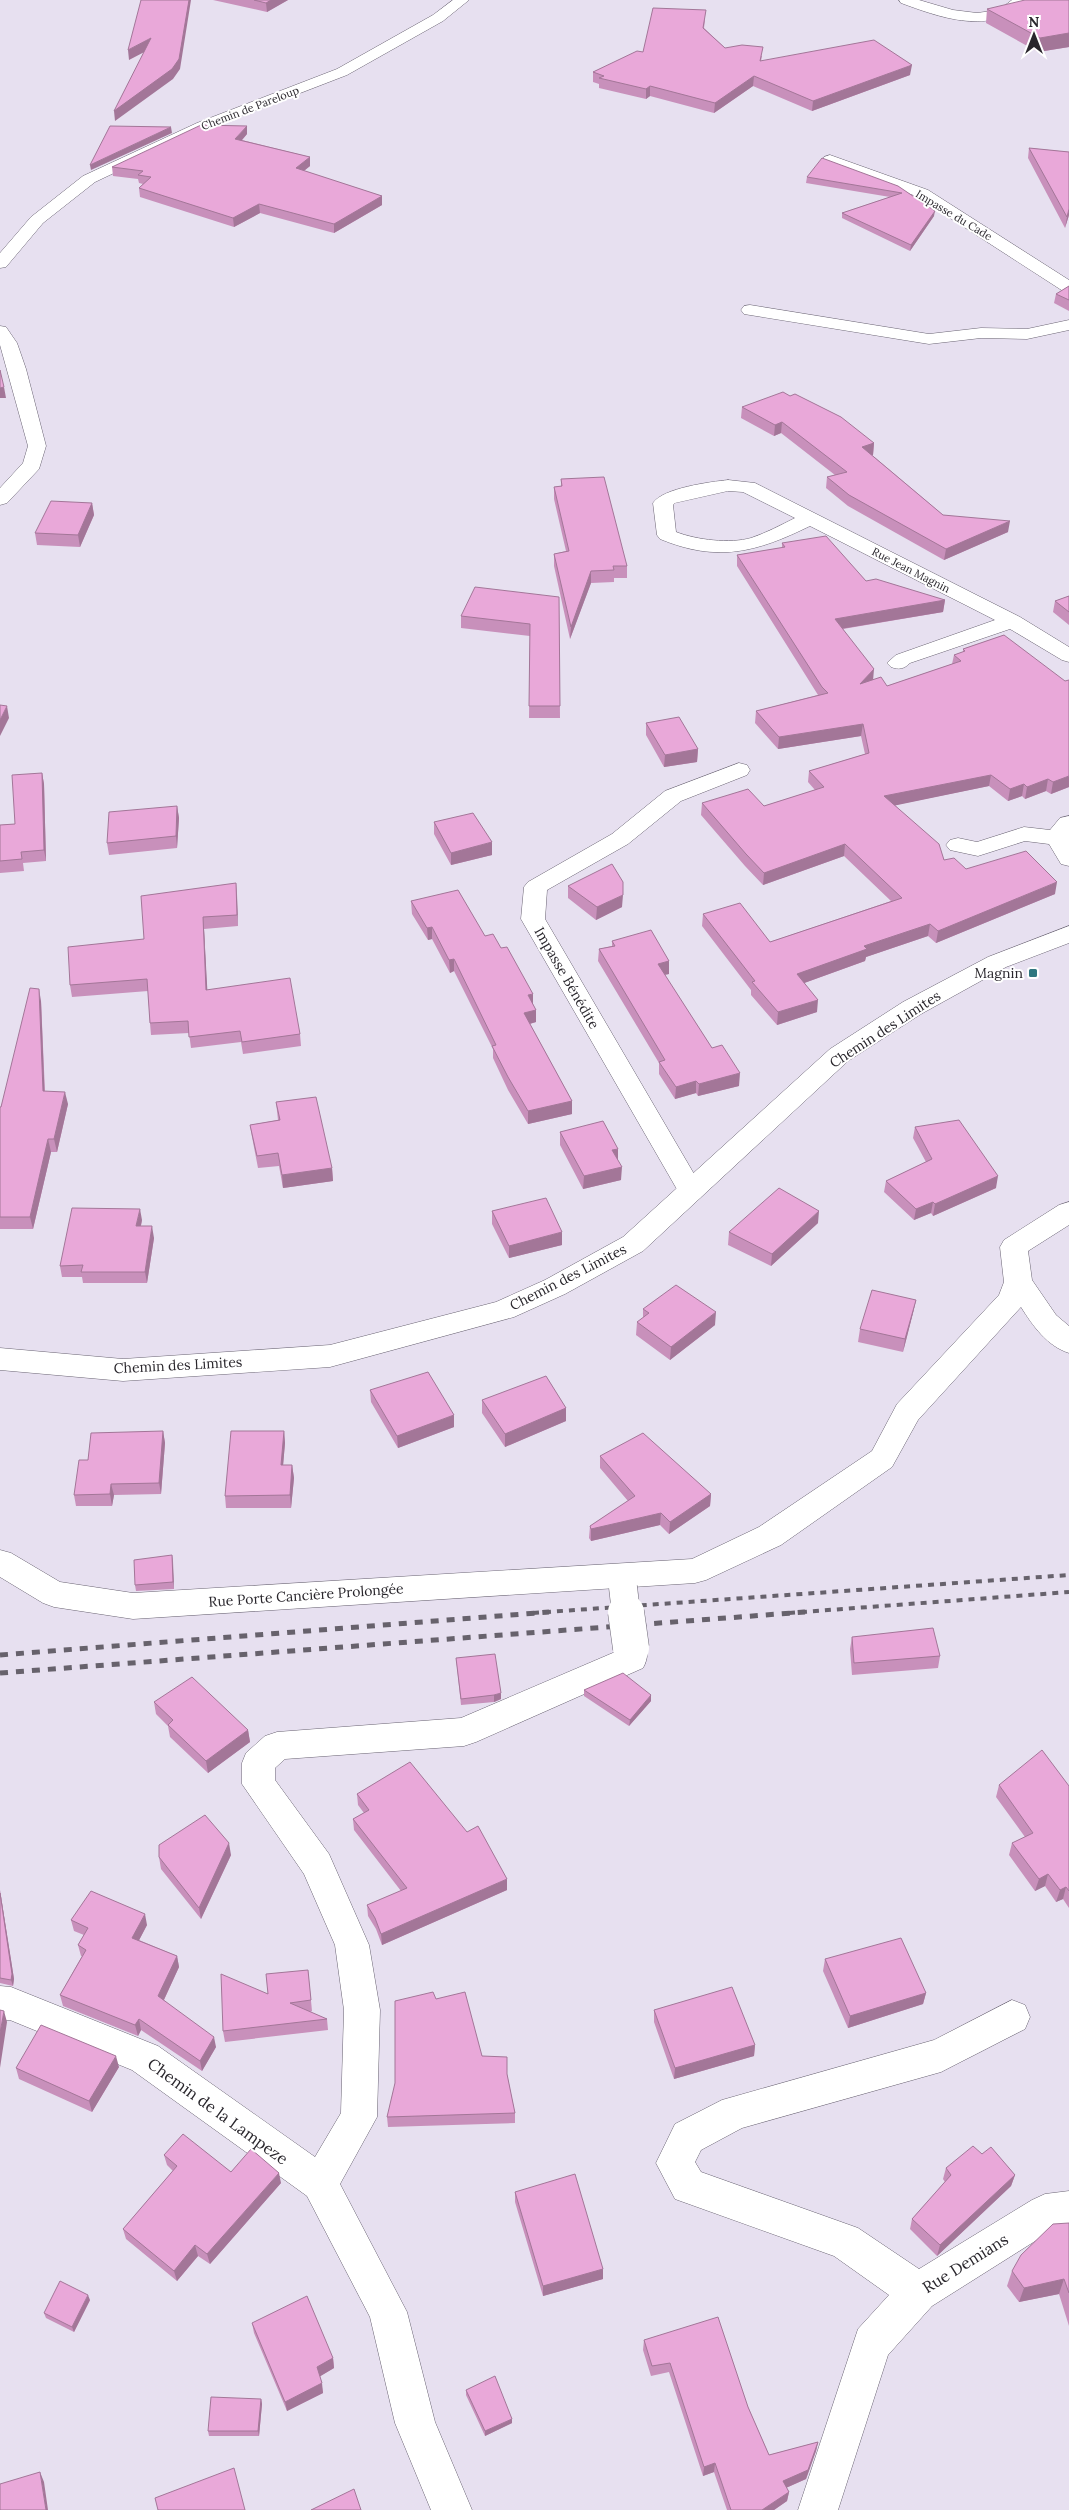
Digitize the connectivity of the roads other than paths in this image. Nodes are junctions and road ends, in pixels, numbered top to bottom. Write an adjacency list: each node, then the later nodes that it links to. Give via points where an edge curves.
1 (462, 0): 5 (street, Chemin de Pareloup, via 438,18 342,72 202,126 89,179 38,220)
2 (906, 0): 3 (street, via 987,18 1004,14)
3 (1023, 0)
4 (830, 160): 6 (street, Impasse du Cade, via 922,193)
5 (0, 263)
6 (1067, 285)
7 (750, 310): 8 (street, via 929,339 982,333 1027,334)
8 (1069, 325)
9 (0, 331): 10 (street, via 8,343 36,446 32,465)
10 (0, 499)
11 (810, 519): 11 (street, Rue Jean Magnin, via 748,487 735,484 668,499 663,503 667,535 678,541 741,546 753,544); 12 (street, Rue Jean Magnin)
12 (1013, 621): 13 (street, Rue Jean Magnin); 14 (street, via 903,658)
13 (1069, 656)
14 (898, 663)
15 (739, 770): 20 (street, Impasse Bénédite, via 673,796 620,839 536,887 534,919)
16 (1064, 830): 17 (street, via 1024,834 978,849); 18 (street, via 1062,851)
17 (958, 845)
18 (1069, 859)
19 (1069, 934): 20 (street, Chemin des Limites, via 997,962 912,1008 839,1055)
20 (691, 1190): 24 (street, Chemin des Limites, via 633,1244 555,1287 504,1310 330,1356 123,1370)
21 (1069, 1212): 22 (street, via 1014,1246)
22 (1018, 1282): 23 (street, via 1046,1322); 26 (street, Rue Porte Cancière Prolongée, via 1011,1300 907,1412 882,1459 770,1536 695,1571)
23 (1069, 1342)
24 (0, 1359)
25 (0, 1562): 26 (street, Rue Porte Cancière Prolongée, via 54,1594 132,1606)
26 (622, 1581): 29 (street, bridge, via 632,1659 464,1732 277,1746 258,1763 259,1784 316,1865 352,1945 361,2001 359,2117)
27 (0, 2003): 29 (street, Chemin de la Lampeze, via 11,2004 145,2058)
28 (1012, 2017): 31 (street, via 942,2055 735,2112 688,2137 676,2163 688,2186 845,2241)
29 (320, 2183): 32 (street, via 388,2312 415,2423)
30 (1069, 2210): 31 (street, Rue Demians, via 1045,2213)
31 (918, 2292): 33 (street, Rue Demians, via 872,2343)
32 (452, 2510)
33 (818, 2510)

